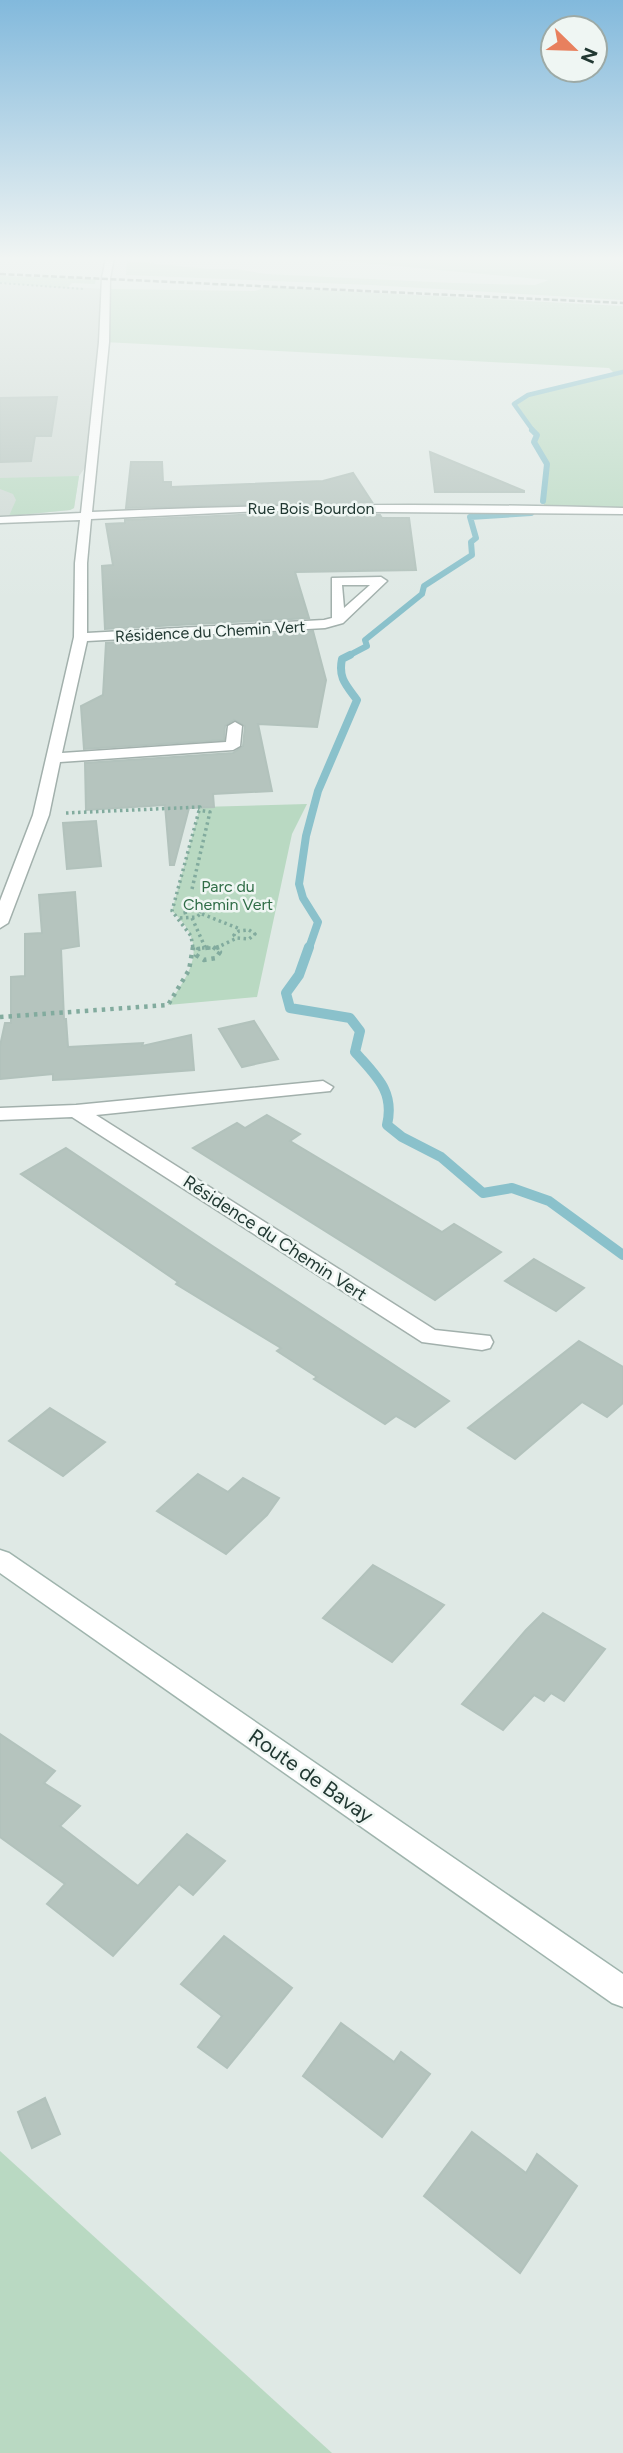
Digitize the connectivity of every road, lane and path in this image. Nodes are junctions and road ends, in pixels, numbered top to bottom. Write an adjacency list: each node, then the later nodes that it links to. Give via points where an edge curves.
1 (101, 372): 3 (street)
2 (623, 511): 3 (street, Rue Bois Bourdon, via 263,508)
3 (87, 515): 4 (street, Rue Bois Bourdon); 6 (street, via 81,563)
4 (0, 520)
5 (338, 620): 6 (street, Résidence du Chemin Vert, via 313,626)
6 (81, 637): 8 (street)
7 (235, 726): 8 (street, via 233,746)
8 (55, 758): 10 (street)
9 (198, 810): 10 (path, via 200,807); 11 (path, via 210,812); 14 (path, via 172,911)
10 (41, 815): 15 (street)
11 (192, 889)
12 (202, 914): 13 (path); 13 (path, via 192,909 185,912); 16 (path)
13 (189, 917): 14 (path); 18 (path)
14 (180, 918): 20 (path)
15 (0, 923)
16 (242, 930): 17 (path, via 235,933); 17 (path, via 255,935)
17 (237, 938): 19 (path)
18 (205, 947): 19 (path); 20 (path)
19 (216, 948): 20 (path, via 220,954 212,959)
20 (195, 956): 21 (path, via 190,973 168,1004)
21 (0, 1017)
22 (323, 1087): 23 (street)
23 (76, 1111): 24 (street); 25 (street, Résidence du Chemin Vert, via 430,1337)
24 (0, 1114)
25 (482, 1342)
26 (0, 1560): 27 (street, Route de Bavay)
27 (623, 1992)

